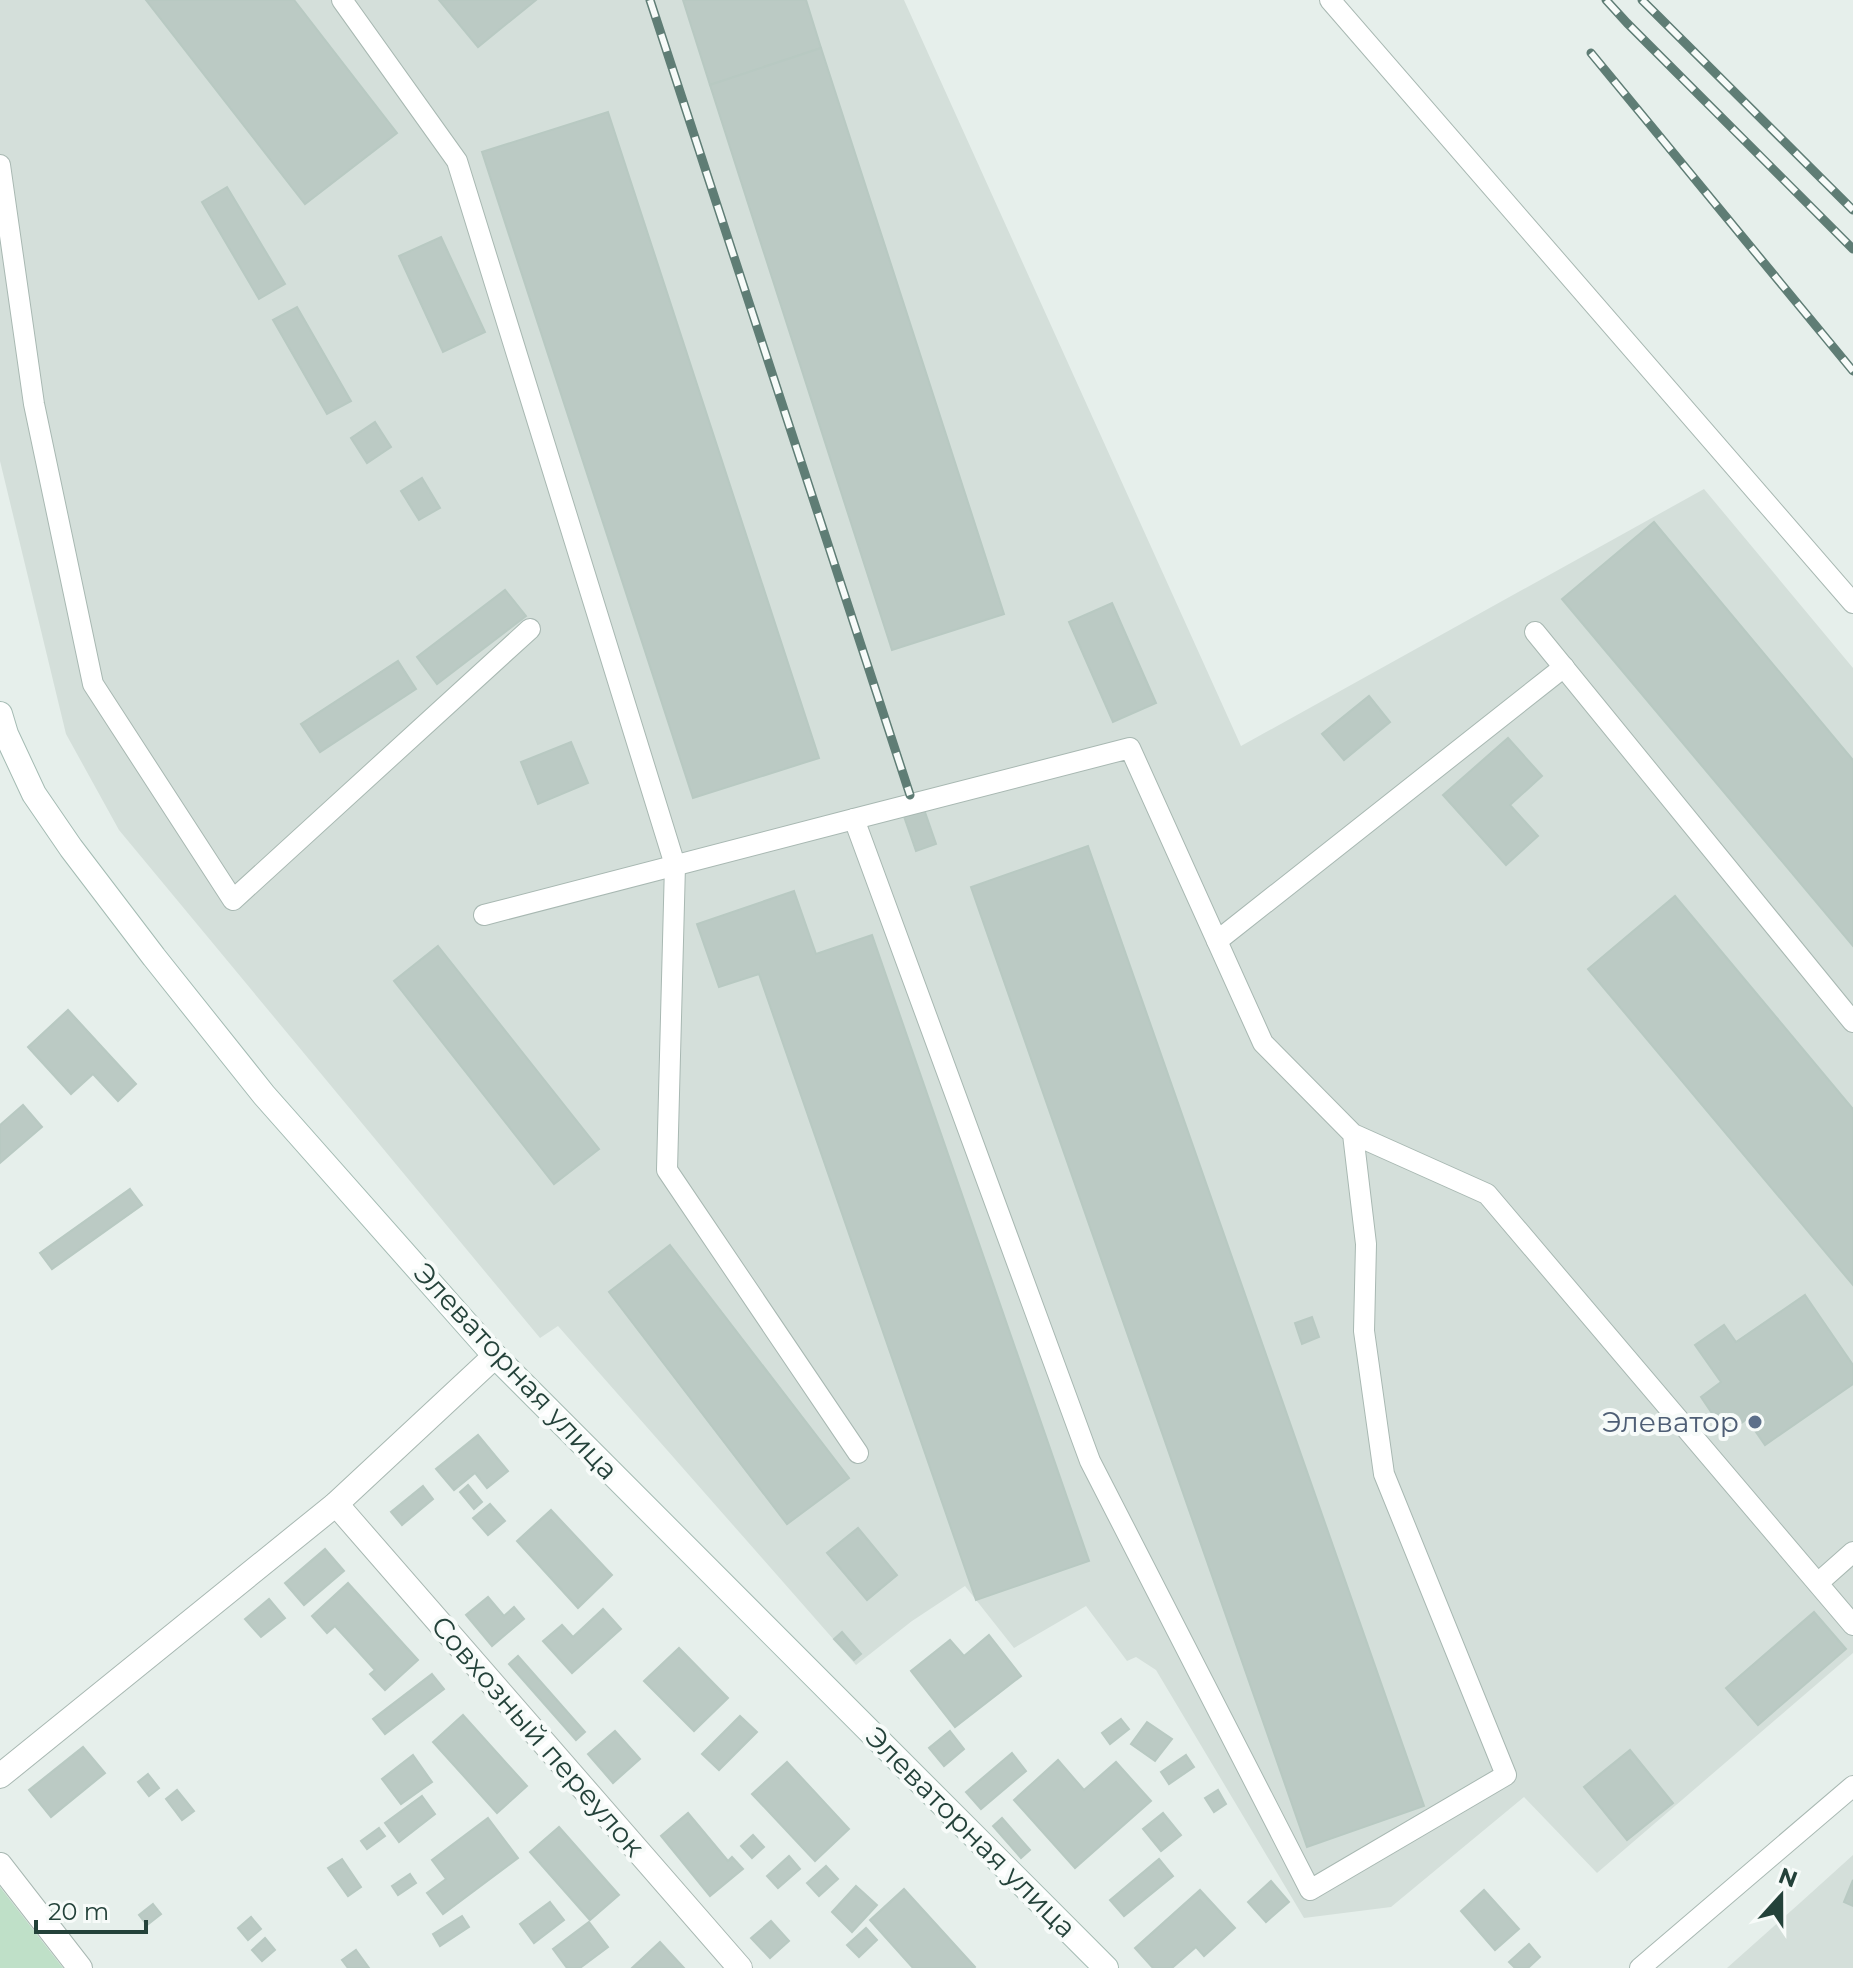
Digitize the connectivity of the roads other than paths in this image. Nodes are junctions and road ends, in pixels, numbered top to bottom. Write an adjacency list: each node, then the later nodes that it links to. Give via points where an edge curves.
1 (342, 0): 10 (lane, via 457,161)
2 (1330, 0): 4 (lane)
3 (0, 165): 5 (lane, via 34,404 93,684 233,900)
4 (1853, 603)
5 (530, 629)
6 (1535, 632): 7 (lane)
7 (1564, 667): 12 (lane); 13 (lane)
8 (0, 714): 15 (street, Элеваторная улица, via 34,794 154,957 264,1095)
9 (854, 819): 10 (lane); 12 (lane, via 1130,748); 14 (lane, via 1090,1461 1310,1890 1506,1775 1384,1474 1364,1331 1366,1244)
10 (675, 865): 11 (lane); 16 (lane, via 667,1170)
11 (484, 915)
12 (1217, 941): 14 (lane, via 1263,1043)
13 (1853, 1022)
14 (1353, 1134): 19 (lane, via 1487,1194)
15 (495, 1356): 17 (street); 26 (street, Элеваторная улица)
16 (858, 1453)
17 (336, 1504): 21 (street); 25 (street, Совхозный переулок)
18 (1853, 1552): 19 (lane)
19 (1818, 1583): 20 (lane)
20 (1853, 1625)
21 (0, 1776)
22 (1853, 1786): 27 (lane)
23 (0, 1865): 24 (street)
24 (80, 1968)
25 (740, 1968)
26 (1106, 1968)
27 (1640, 1968)

